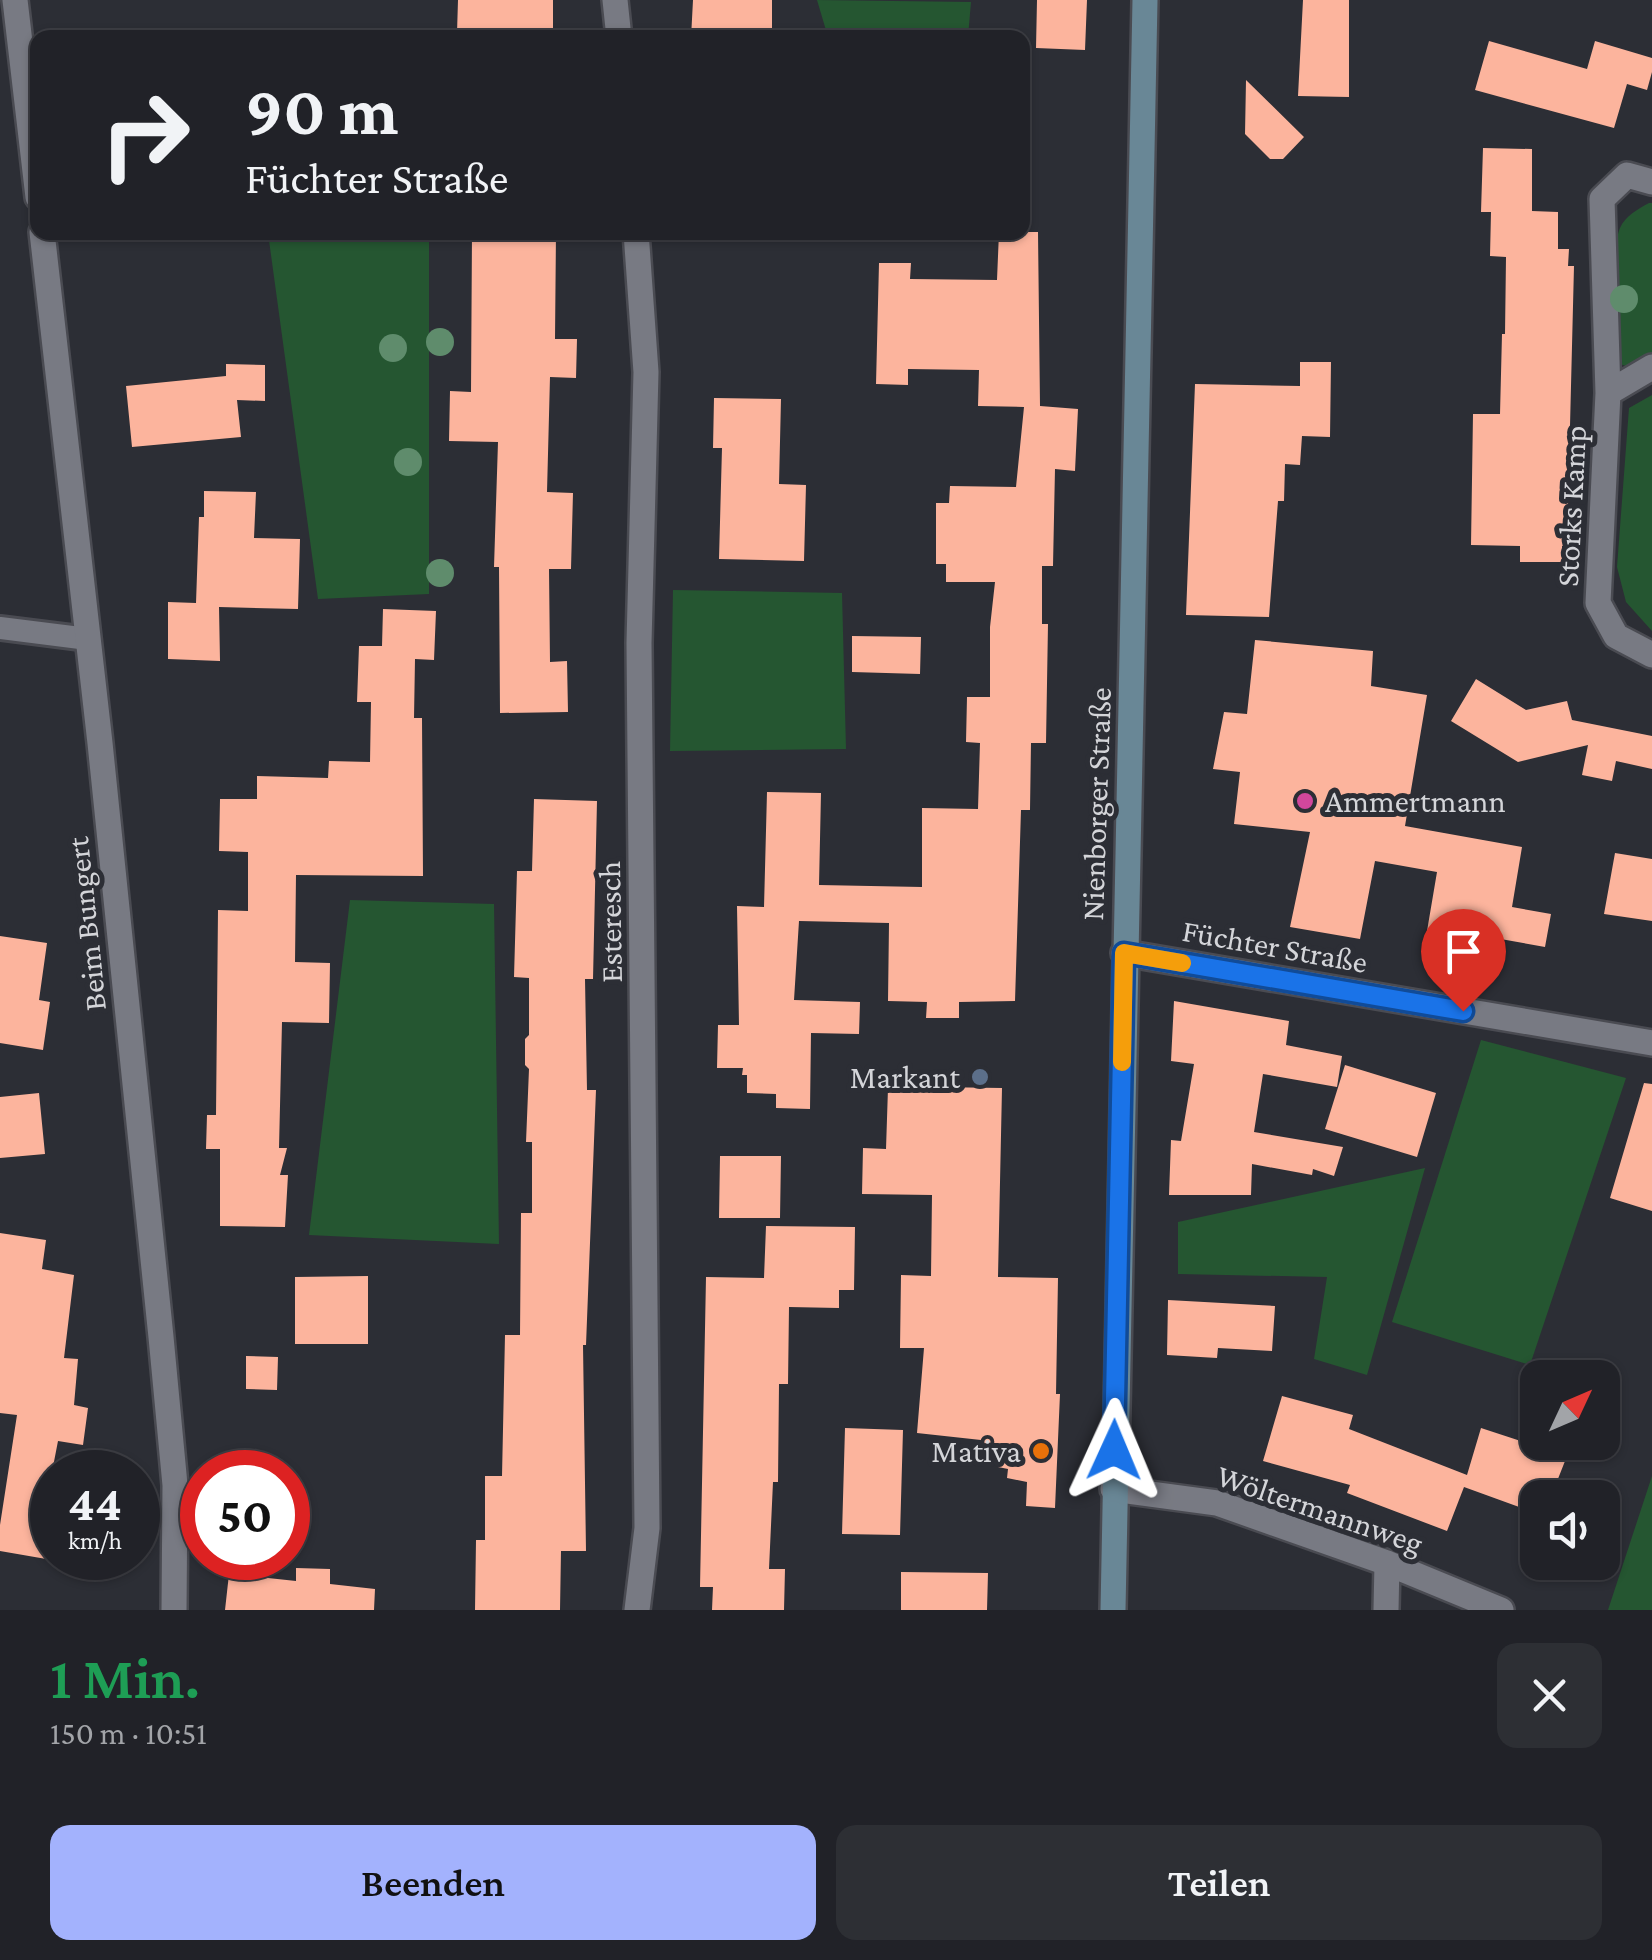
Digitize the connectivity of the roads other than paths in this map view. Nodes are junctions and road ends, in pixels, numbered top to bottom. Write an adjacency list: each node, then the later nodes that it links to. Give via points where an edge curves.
1 (15, 0): 5 (street)
2 (616, 0): 4 (street)
3 (1145, 0): 14 (main road, Nienborger Straße)
4 (618, 30)
5 (30, 128)
6 (1652, 182): 10 (street, Storks Kamp, via 1627,175 1602,199)
7 (43, 240): 12 (street, Beim Bungert)
8 (637, 240): 19 (street, Esteresch, via 646,372 639,642 647,1528)
9 (1652, 367): 10 (street, Storks Kamp)
10 (1608, 393): 13 (street, Storks Kamp, via 1598,603 1616,636)
11 (0, 628): 12 (lane)
12 (88, 640): 18 (street, Beim Bungert, via 175,1484)
13 (1652, 655)
14 (1124, 953): 15 (street, Füchter Straße); 16 (main road, Nienborger Straße)
15 (1652, 1043)
16 (1113, 1489): 17 (street, Wöltermannweg, via 1216,1503); 20 (main road, Nienborger Straße)
17 (1387, 1562): 21 (street); 22 (street, Wöltermannweg)
18 (174, 1610)
19 (638, 1610)
20 (1113, 1610)
21 (1386, 1610)
22 (1501, 1610)

